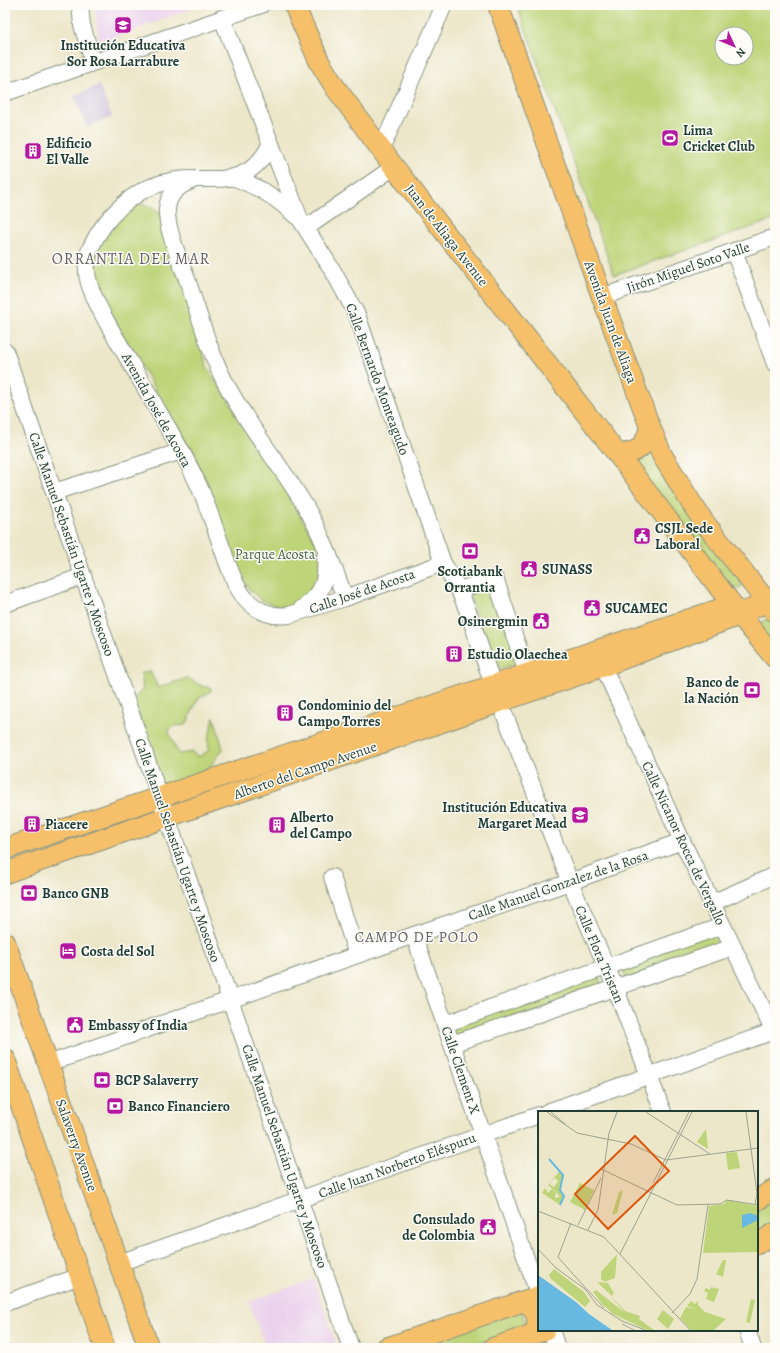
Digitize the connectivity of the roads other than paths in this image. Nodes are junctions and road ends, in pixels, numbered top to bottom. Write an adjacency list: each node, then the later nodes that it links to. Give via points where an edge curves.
1 (80, 5): 7 (street, via 82,25)
2 (261, 5): 6 (street)
3 (294, 5): 10 (main road, Juan de Aliaga Avenue, via 320,63)
4 (444, 5): 10 (street)
5 (498, 5): 19 (main road, Avenida Juan de Aliaga)
6 (222, 18): 7 (street); 9 (street, Calle Bernardo Monteagudo)
7 (93, 62): 8 (street)
8 (5, 93)
9 (270, 145): 12 (street, Avenida José de Acosta, via 257,165); 16 (street, Calle Bernardo Monteagudo)
10 (381, 150): 11 (main road, Juan de Aliaga Avenue)
11 (394, 167): 16 (street); 25 (main road, Juan de Aliaga Avenue)
12 (235, 178): 13 (street, Avenida José de Acosta); 16 (street, Avenida José de Acosta, via 275,198)
13 (197, 179): 14 (street, Avenida José de Acosta, via 163,182); 15 (street, Avenida José de Acosta, via 186,183 172,194)
14 (134, 196): 15 (street, via 155,194 163,199); 24 (street, Avenida José de Acosta, via 106,223 90,249 87,270 90,286 103,316)
15 (167, 210): 29 (street, via 175,247 226,384 292,485)
16 (303, 224): 30 (street, Calle Bernardo Monteagudo, via 357,315)
17 (775, 237): 18 (street, Jirón Miguel Soto Valle)
18 (734, 251): 19 (street, Jirón Miguel Soto Valle); 21 (street)
19 (602, 297): 23 (main road, Avenida Juan de Aliaga)
20 (5, 351): 22 (street, Calle Manuel Sebastián Ugarte y Moscoso)
21 (775, 364)
22 (9, 378): 28 (street, Calle Manuel Sebastián Ugarte y Moscoso)
23 (650, 427): 25 (main road, via 646,440 634,452); 26 (main road, Avenida Juan de Aliaga)
24 (182, 451): 28 (street); 37 (street, Avenida José de Acosta, via 202,493 234,580 241,592 256,608 271,615)
25 (617, 454): 27 (main road)
26 (662, 454): 27 (main road, via 651,454 638,460); 34 (main road, Avenida Juan de Aliaga, via 704,522)
27 (633, 474): 36 (main road)
28 (54, 492): 31 (street, Calle Manuel Sebastián Ugarte y Moscoso)
29 (323, 540): 33 (street); 37 (street, via 326,572 322,588 312,601 298,611)
30 (443, 563): 32 (street, Calle Bernardo Monteagudo); 33 (street, Calle José de Acosta)
31 (83, 576): 35 (street); 43 (street, Calle Manuel Sebastián Ugarte y Moscoso)
32 (459, 590): 41 (street, via 495,578); 42 (street, Calle Bernardo Monteagudo)
33 (345, 598): 37 (street, Calle José de Acosta)
34 (770, 599): 36 (main road)
35 (5, 604)
36 (736, 610): 39 (main road); 40 (main road)
37 (284, 615)
38 (775, 621): 39 (main road, via 769,622 761,635)
39 (769, 651)
40 (600, 658): 41 (main road, Alberto del Campo Avenue); 42 (main road, Alberto del Campo Avenue); 45 (street, Calle Nicanor Rocca de Vergallo)
41 (527, 673): 42 (main road, Alberto del Campo Avenue)
42 (496, 694): 43 (main road, Alberto del Campo Avenue); 44 (main road, Alberto del Campo Avenue); 50 (street, Calle Flora Tristan)
43 (160, 797): 44 (street, Calle Manuel Sebastián Ugarte y Moscoso); 46 (main road, Alberto del Campo Avenue)
44 (167, 817): 47 (main road, Alberto del Campo Avenue); 59 (street, Calle Manuel Sebastián Ugarte y Moscoso)
45 (682, 841): 50 (street, Calle Manuel Gonzalez de la Rosa); 51 (street, Calle Nicanor Rocca de Vergallo)
46 (5, 849)
47 (5, 873)
48 (775, 875): 51 (street)
49 (332, 877): 56 (street)
50 (570, 882): 53 (street, Calle Manuel Gonzalez de la Rosa); 57 (street, Calle Flora Tristan)
51 (712, 903): 52 (street, Calle Nicanor Rocca de Vergallo)
52 (722, 926): 55 (street, Calle Nicanor Rocca de Vergallo); 57 (street)
53 (414, 935): 56 (street, Calle Manuel Gonzalez de la Rosa); 60 (street, Calle Clement X)
54 (5, 942): 63 (main road, Salaverry Avenue)
55 (733, 947): 58 (street); 61 (street, Calle Nicanor Rocca de Vergallo)
56 (357, 955): 59 (street, Calle Manuel Gonzalez de la Rosa)
57 (606, 966): 58 (street, Calle Flora Tristan); 60 (street)
58 (616, 987): 62 (street); 65 (street, Calle Flora Tristan)
59 (230, 999): 63 (street, Calle Manuel Gonzalez de la Rosa); 71 (street, Calle Manuel Sebastián Ugarte y Moscoso)
60 (445, 1024): 62 (street, Calle Clement X)
61 (774, 1033): 65 (street)
62 (452, 1044): 69 (street, Calle Clement X)
63 (48, 1064): 75 (main road, Salaverry Avenue)
64 (7, 1071): 76 (main road)
65 (649, 1076): 66 (street); 67 (street, Calle Flora Tristan)
66 (550, 1111)
67 (663, 1111)
68 (538, 1115): 69 (street, Calle Juan Norberto Eléspuru)
69 (483, 1134): 71 (street, Calle Juan Norberto Eléspuru); 77 (street, Calle Clement X)
70 (775, 1189): 72 (main road)
71 (300, 1199): 75 (street, Calle Juan Norberto Eléspuru); 84 (street, Calle Manuel Sebastián Ugarte y Moscoso)
72 (758, 1199)
73 (775, 1233): 74 (main road)
74 (758, 1243)
75 (119, 1263): 83 (main road, Salaverry Avenue)
76 (80, 1276): 78 (street); 82 (main road)
77 (535, 1297): 79 (main road, via 531,1306 537,1316); 85 (main road)
78 (5, 1303)
79 (538, 1328)
80 (543, 1331): 86 (main road); 87 (street)
81 (746, 1331): 88 (street)
82 (105, 1348)
83 (150, 1348)
84 (351, 1348)
85 (386, 1348)
86 (493, 1348)
87 (557, 1348)
88 (753, 1348)

